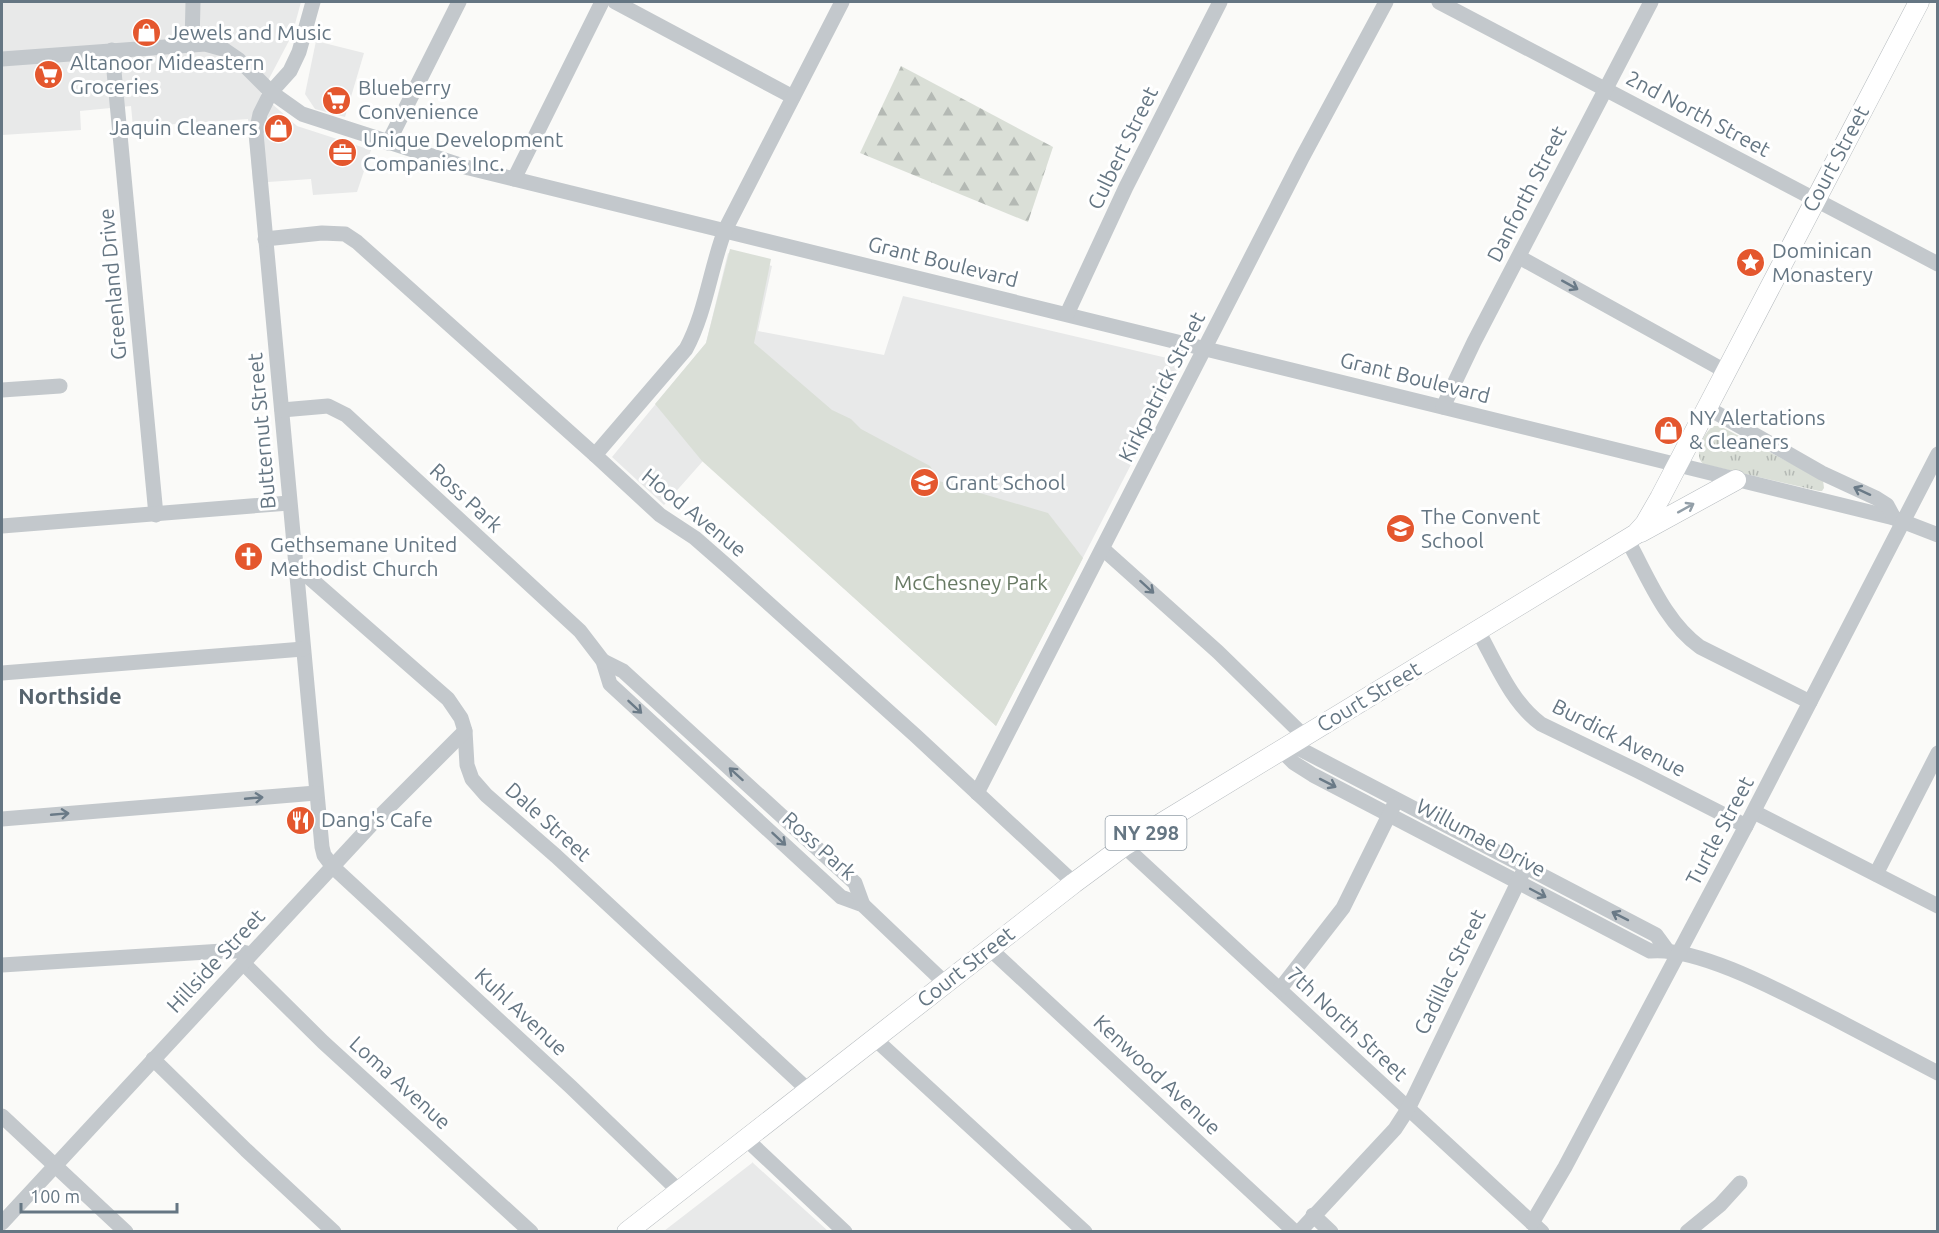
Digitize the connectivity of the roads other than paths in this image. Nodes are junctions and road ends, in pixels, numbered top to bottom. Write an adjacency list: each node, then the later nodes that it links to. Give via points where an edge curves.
1 (193, 2): 12 (street)
2 (313, 2): 16 (street, Butternut Street, via 299,52 290,71)
3 (459, 2): 18 (street)
4 (602, 2): 19 (street)
5 (615, 2): 17 (street)
6 (842, 2): 17 (street)
7 (1220, 2): 25 (street, Culbert Street)
8 (1386, 2): 26 (street, Kirkpatrick Street)
9 (1439, 2): 15 (street, 2nd North Street)
10 (1651, 2): 15 (street, Danforth Street)
11 (1919, 2): 20 (main road, Court Street / NY 298)
12 (192, 45): 13 (street, Grant Boulevard); 16 (street, Grant Boulevard, via 223,49)
13 (112, 50): 14 (street, Grant Boulevard); 40 (street, Greenland Drive)
14 (2, 59)
15 (1606, 88): 20 (street, 2nd North Street); 23 (street, Danforth Street)
16 (271, 92): 18 (street, Grant Boulevard, via 308,117); 22 (street, Butternut Street, via 256,133)
17 (794, 97): 21 (street)
18 (388, 143): 19 (street, Grant Boulevard)
19 (514, 179): 21 (street, Grant Boulevard)
20 (1815, 199): 24 (street, 2nd North Street); 27 (main road, Court Street / NY 298)
21 (725, 230): 25 (street, Grant Boulevard); 34 (street, via 701,313 686,349)
22 (265, 239): 32 (street, Butternut Street); 34 (street, Hood Avenue, via 322,232 345,234)
23 (1519, 257): 27 (street, one-way to 27); 30 (street, Danforth Street)
24 (1938, 264)
25 (1066, 314): 26 (street, Grant Boulevard)
26 (1206, 348): 30 (street, Grant Boulevard); 45 (street, Kirkpatrick Street)
27 (1725, 371): 31 (main road, Court Street / NY 298)
28 (60, 386): 29 (street)
29 (2, 390)
30 (1443, 407): 35 (street, Grant Boulevard)
31 (1706, 407): 35 (main road, Court Street / NY 298); 36 (street, Grant Boulevard)
32 (282, 410): 39 (street, Butternut Street); 71 (street, Ross Park, via 328,406 346,415 580,631 603,661 623,671 855,883 862,905)
33 (1938, 454): 41 (street, Turtle Street)
34 (595, 455): 55 (street, Hood Avenue, via 660,515 727,566)
35 (1676, 465): 37 (street, Grant Boulevard); 44 (main road, Court Street / NY 298, via 1645,524)
36 (1822, 473): 38 (street, via 1828,481); 41 (street, Grant Boulevard, one-way to 36, via 1876,498)
37 (1736, 480): 38 (street, Grant Boulevard); 44 (main road, one-way to 37)
38 (1825, 501): 41 (street, Grant Boulevard)
39 (290, 503): 40 (street); 46 (street, Butternut Street)
40 (156, 515): 42 (street)
41 (1898, 519): 43 (street, Grant Boulevard); 50 (street, Turtle Street)
42 (2, 526)
43 (1938, 535)
44 (1632, 538): 47 (main road, Court Street / NY 298); 50 (street, via 1672,620 1685,636)
45 (1102, 549): 52 (street, Willumae Drive, one-way to 52, via 1218,651); 55 (street, Kirkpatrick Street)
46 (295, 565): 48 (street, Butternut Street); 51 (street, Dale Street, via 448,699)
47 (1478, 631): 52 (main road, Court Street / NY 298); 59 (street, Burdick Avenue, via 1528,715)
48 (303, 650): 49 (street); 54 (street, Butternut Street)
49 (2, 673)
50 (1810, 702): 57 (street, Turtle Street)
51 (465, 731): 61 (street, Hillside Street); 76 (street, Dale Street, via 467,765 472,779 486,795)
52 (1292, 743): 56 (street, Willumae Drive, via 1294,763 1312,775); 60 (main road, Court Street / NY 298)
53 (1938, 753): 63 (street)
54 (316, 793): 58 (street, one-way to 54); 61 (street, Butternut Street, via 322,847)
55 (977, 793): 65 (street, Hood Avenue)
56 (1393, 807): 62 (street, Willumae Drive); 64 (street, Willumae Drive); 72 (street, via 1343,908)
57 (1754, 812): 59 (street, Turtle Street); 63 (street)
58 (2, 819)
59 (1746, 826): 68 (street, Turtle Street)
60 (1124, 846): 65 (main road, Court Street / NY 298); 72 (street, 7th North Street)
61 (333, 867): 69 (street, Hillside Street); 82 (street, Kuhl Avenue)
62 (1525, 868): 64 (street, Cadillac Street); 68 (street, Willumae Drive, one-way to 62, via 1656,935)
63 (1876, 874): 66 (street)
64 (1518, 882): 68 (street, Willumae Drive, one-way to 68, via 1650,951); 77 (street, Cadillac Street)
65 (1074, 883): 67 (main road, Court Street / NY 298)
66 (1938, 906)
67 (990, 949): 71 (main road, Court Street / NY 298); 92 (street, Kenwood Avenue)
68 (1672, 951): 75 (street, Willumae Drive, via 1764,984); 85 (street, Turtle Street)
69 (247, 959): 70 (street, via 239,951 219,951); 74 (street, Hillside Street); 88 (street, Loma Avenue, via 323,1042)
70 (2, 965)
71 (945, 984): 73 (main road, Court Street / NY 298)
72 (1280, 989): 77 (street, 7th North Street)
73 (875, 1039): 76 (main road, Court Street / NY 298); 91 (street)
74 (153, 1059): 80 (street, Hillside Street); 87 (street)
75 (1938, 1073)
76 (808, 1090): 79 (main road, Court Street / NY 298)
77 (1408, 1109): 83 (street, Cadillac Street, via 1395,1129); 85 (street, 7th North Street)
78 (2, 1116): 80 (street)
79 (746, 1139): 82 (main road, Court Street / NY 298); 90 (street)
80 (55, 1166): 84 (street, Hillside Street); 86 (street)
81 (1740, 1183): 94 (street)
82 (679, 1191): 89 (main road, Court Street / NY 298)
83 (1313, 1215): 92 (street, Cadillac Street); 93 (street)
84 (2, 1223)
85 (1537, 1227)
86 (126, 1232)
87 (334, 1232)
88 (531, 1232)
89 (627, 1232)
90 (845, 1232)
91 (1085, 1232)
92 (1297, 1232)
93 (1330, 1232)
94 (1687, 1232)

